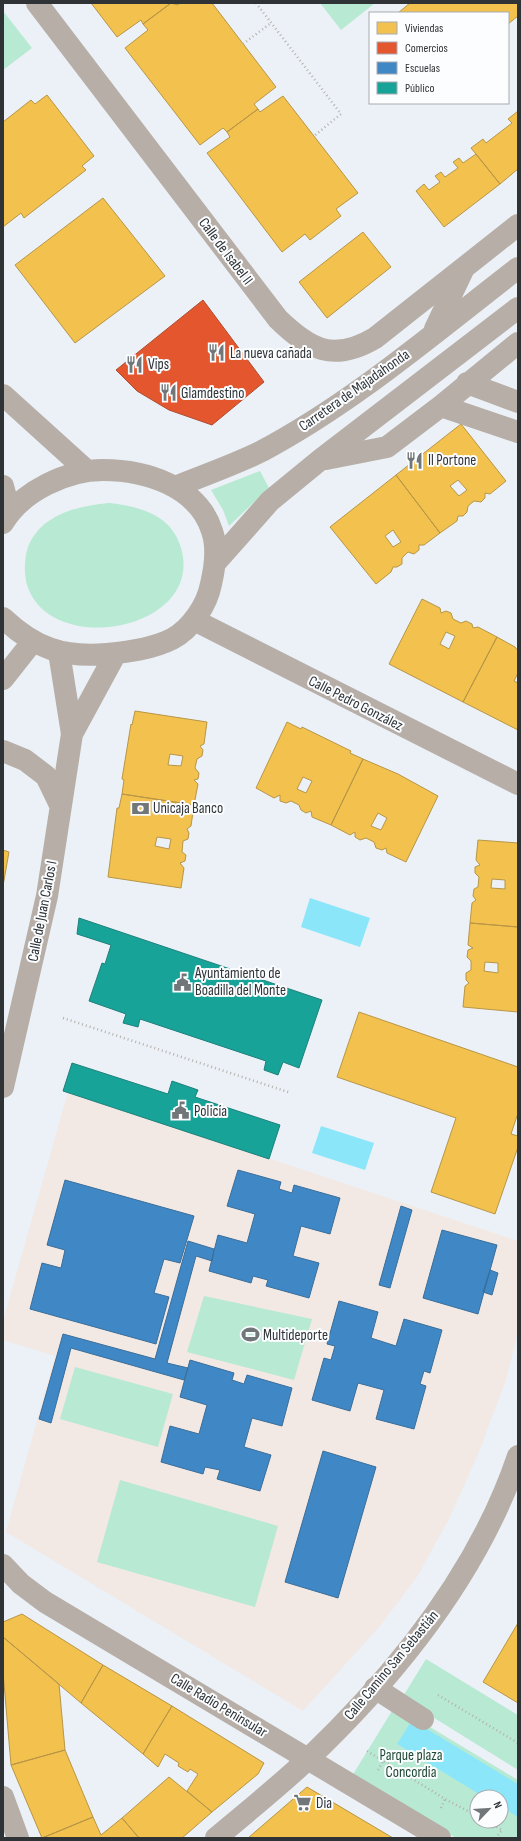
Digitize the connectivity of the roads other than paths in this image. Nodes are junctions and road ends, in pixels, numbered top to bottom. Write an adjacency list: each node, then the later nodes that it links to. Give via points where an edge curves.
1 (37, 3): 3 (street, Calle de Isabel II, via 278,319 299,339 320,350 362,346)
2 (518, 225): 3 (street, Calle de Isabel II)
3 (466, 265): 6 (street, Calle de Isabel II)
4 (518, 268): 6 (street, Carretera de Majadahonda)
5 (518, 308): 13 (street)
6 (433, 333): 16 (street, Carretera de Majadahonda, via 339,404 262,450)
7 (518, 343): 8 (street)
8 (467, 383): 10 (street); 11 (street)
9 (3, 395): 14 (street)
10 (518, 402)
11 (440, 406): 12 (street); 13 (street, via 387,447)
12 (518, 432)
13 (320, 460): 18 (street, via 270,501)
14 (86, 470): 16 (street, via 119,470 148,476); 17 (street, via 34,492)
15 (3, 486): 17 (street)
16 (175, 487): 18 (street, via 200,508 212,531)
17 (6, 517)
18 (216, 562): 20 (street, via 208,598)
19 (3, 618): 21 (street)
20 (194, 620): 23 (street, via 173,639 147,648); 27 (street, Calle Pedro González)
21 (33, 641): 22 (street); 24 (street)
22 (59, 652): 23 (street, via 84,656); 25 (street, Calle de Juan Carlos I)
23 (116, 653): 25 (street, Calle de Juan Carlos I)
24 (3, 679)
25 (72, 734): 28 (street, Calle de Juan Carlos I)
26 (3, 752): 28 (street, via 25,760 46,776)
27 (518, 784)
28 (60, 805): 29 (street, Calle de Juan Carlos I, via 47,896)
29 (3, 1087)
30 (518, 1456): 33 (street, Calle Camino San Sebastián, via 474,1555 439,1610)
31 (3, 1565): 32 (street, Calle Radio Peninsular)
32 (12, 1588): 35 (street, Calle Radio Peninsular, via 45,1602)
33 (375, 1688): 34 (street); 35 (street, Calle Camino San Sebastián)
34 (423, 1719)
35 (308, 1758): 38 (street, Calle Camino San Sebastián); 39 (street, Calle Radio Peninsular)
36 (3, 1797): 37 (street)
37 (18, 1838)
38 (216, 1838)
39 (440, 1838)

